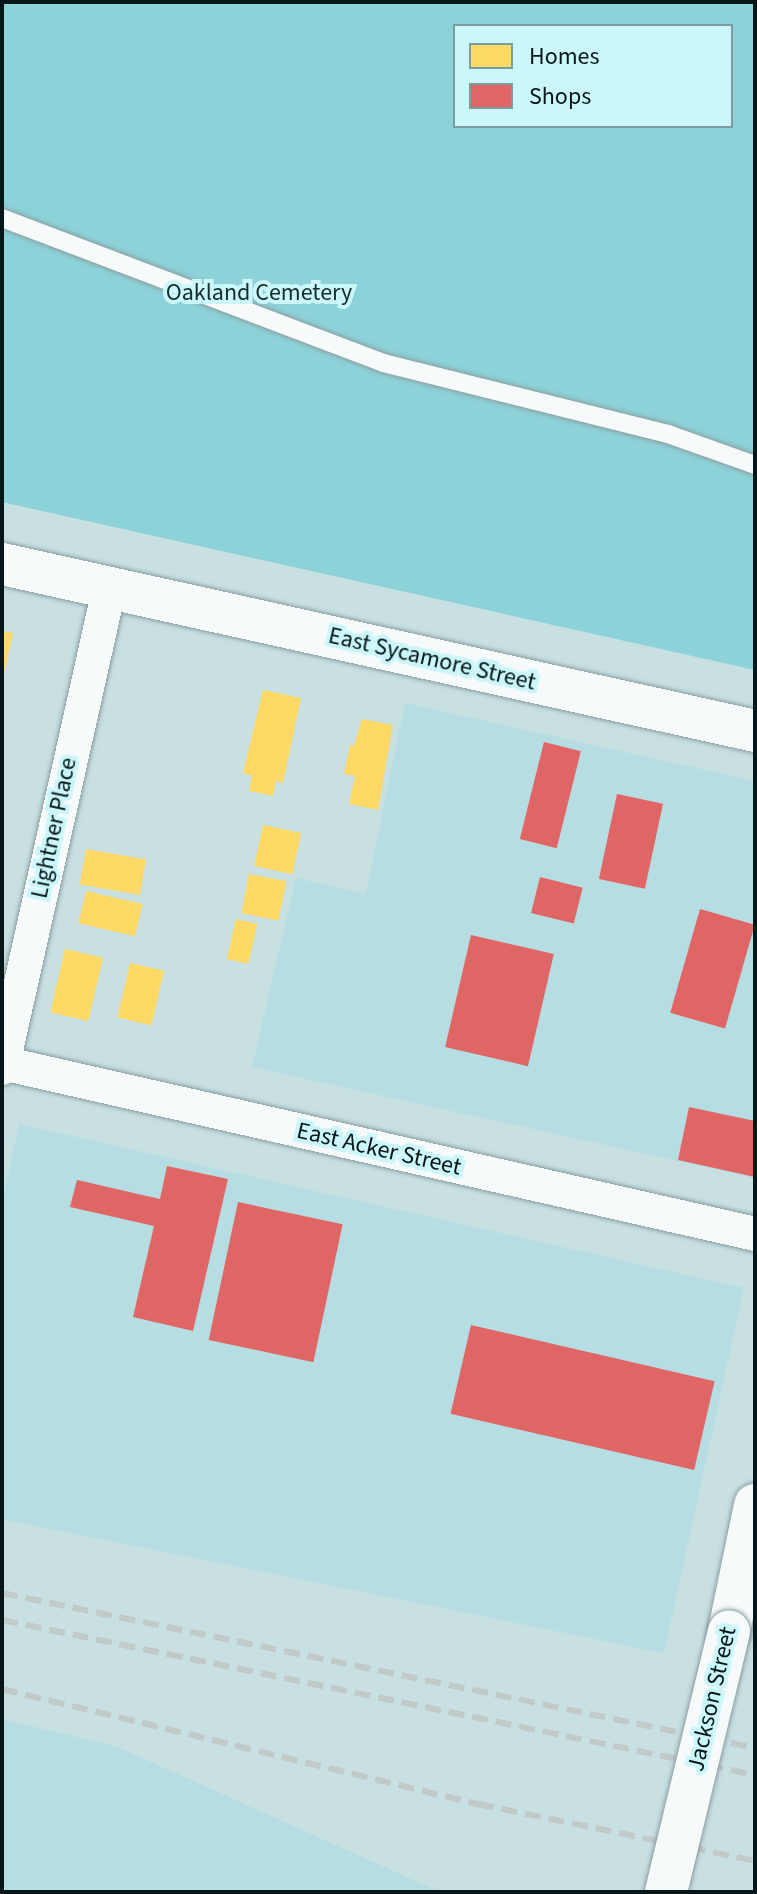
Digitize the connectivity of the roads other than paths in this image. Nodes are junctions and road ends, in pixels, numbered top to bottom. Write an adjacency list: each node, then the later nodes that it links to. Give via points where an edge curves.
1 (2, 218): 2 (lane, via 383,363 668,434)
2 (755, 465)
3 (2, 564): 4 (street, East Sycamore Street)
4 (109, 588): 5 (street, East Sycamore Street); 6 (street, Lightner Place)
5 (755, 731)
6 (2, 1065): 7 (street, East Acker Street)
7 (755, 1234)
8 (755, 1505): 9 (street, Jackson Street, bridge)
9 (666, 1892)

